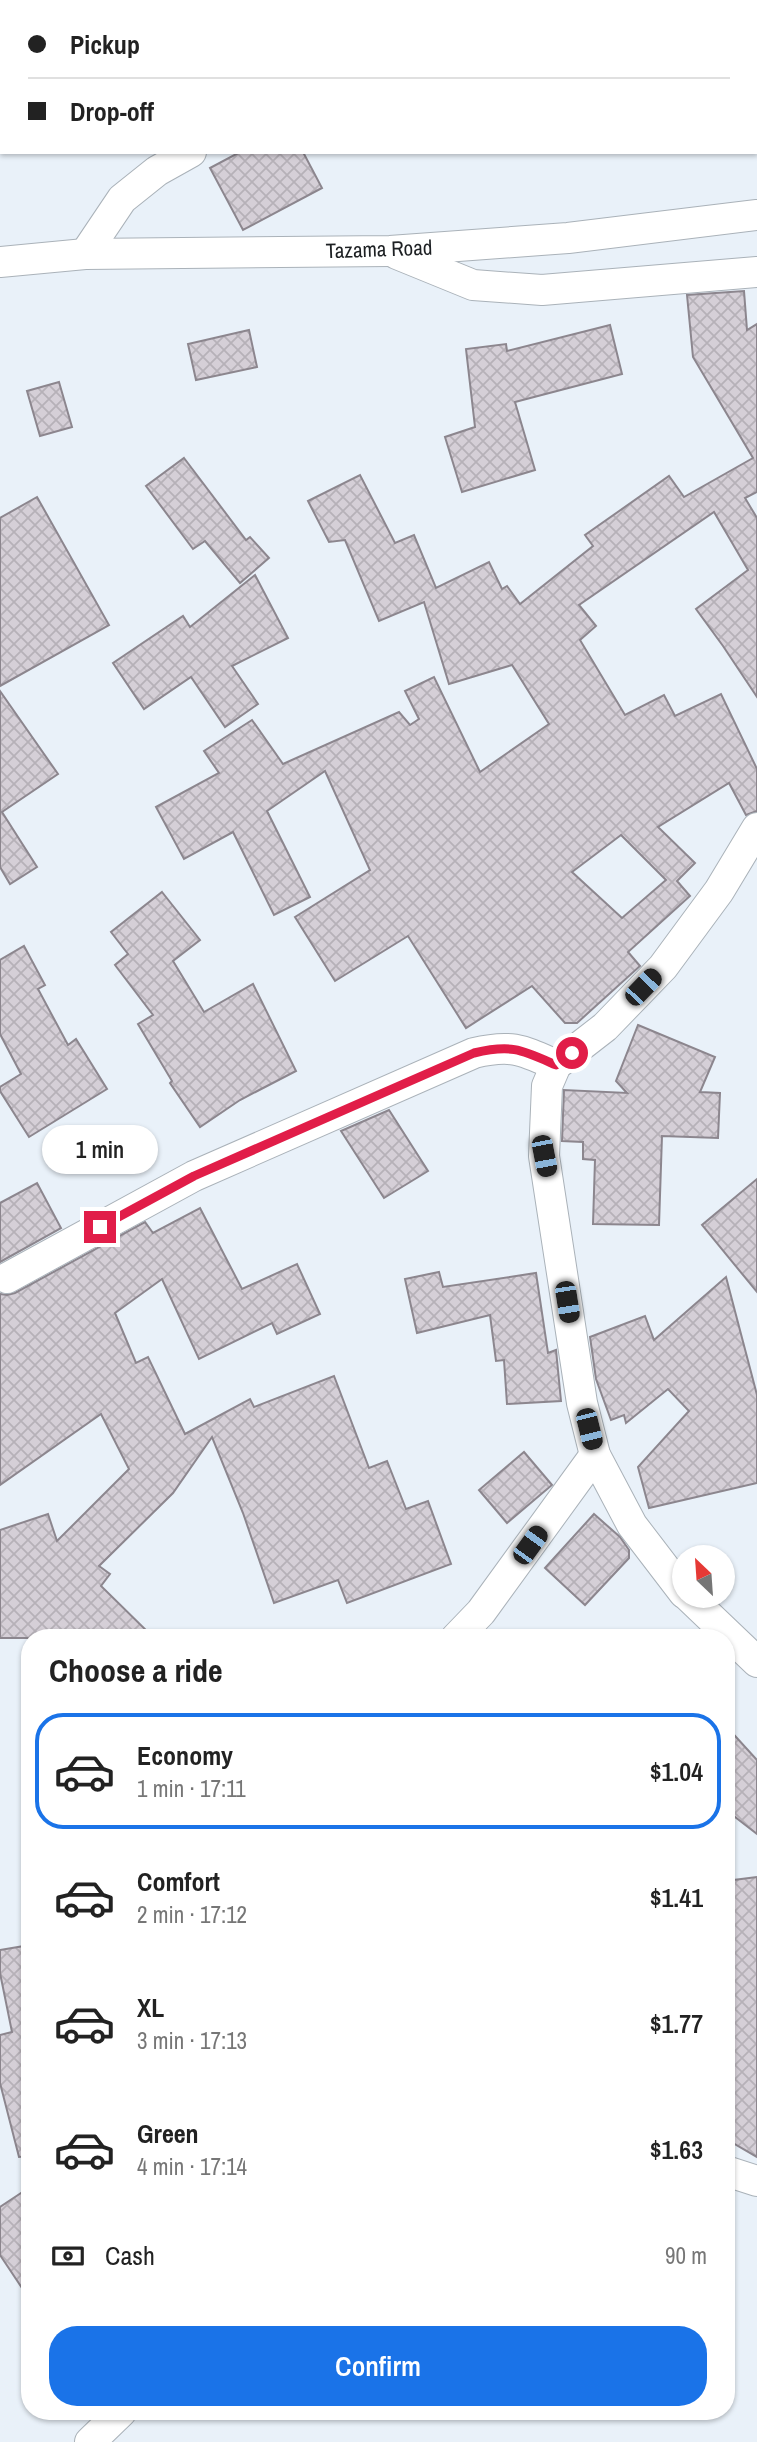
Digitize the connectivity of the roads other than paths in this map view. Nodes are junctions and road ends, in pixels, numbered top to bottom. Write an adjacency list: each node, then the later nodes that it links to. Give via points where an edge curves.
1 (187, 154): 4 (street, via 122,199)
2 (757, 215): 3 (street, Tazama Road, via 568,238)
3 (390, 251): 4 (street, Tazama Road); 6 (street, via 473,285 542,290)
4 (85, 254): 5 (street, Tazama Road)
5 (0, 262)
6 (757, 272)
7 (757, 828): 8 (street, via 719,891 663,967 605,1027)
8 (556, 1065): 9 (street, via 522,1049 498,1047 474,1053 194,1176); 10 (street, via 547,1086 544,1156 582,1403)
9 (7, 1278)
10 (595, 1455): 11 (street, via 632,1525); 13 (street)
11 (672, 1576)
12 (701, 1608): 14 (street)
13 (465, 1629)
14 (723, 1629)
15 (735, 1641): 16 (street)
16 (757, 1662)
17 (735, 2174): 18 (street)
18 (757, 2181)
19 (113, 2420): 20 (street)
20 (90, 2442)

